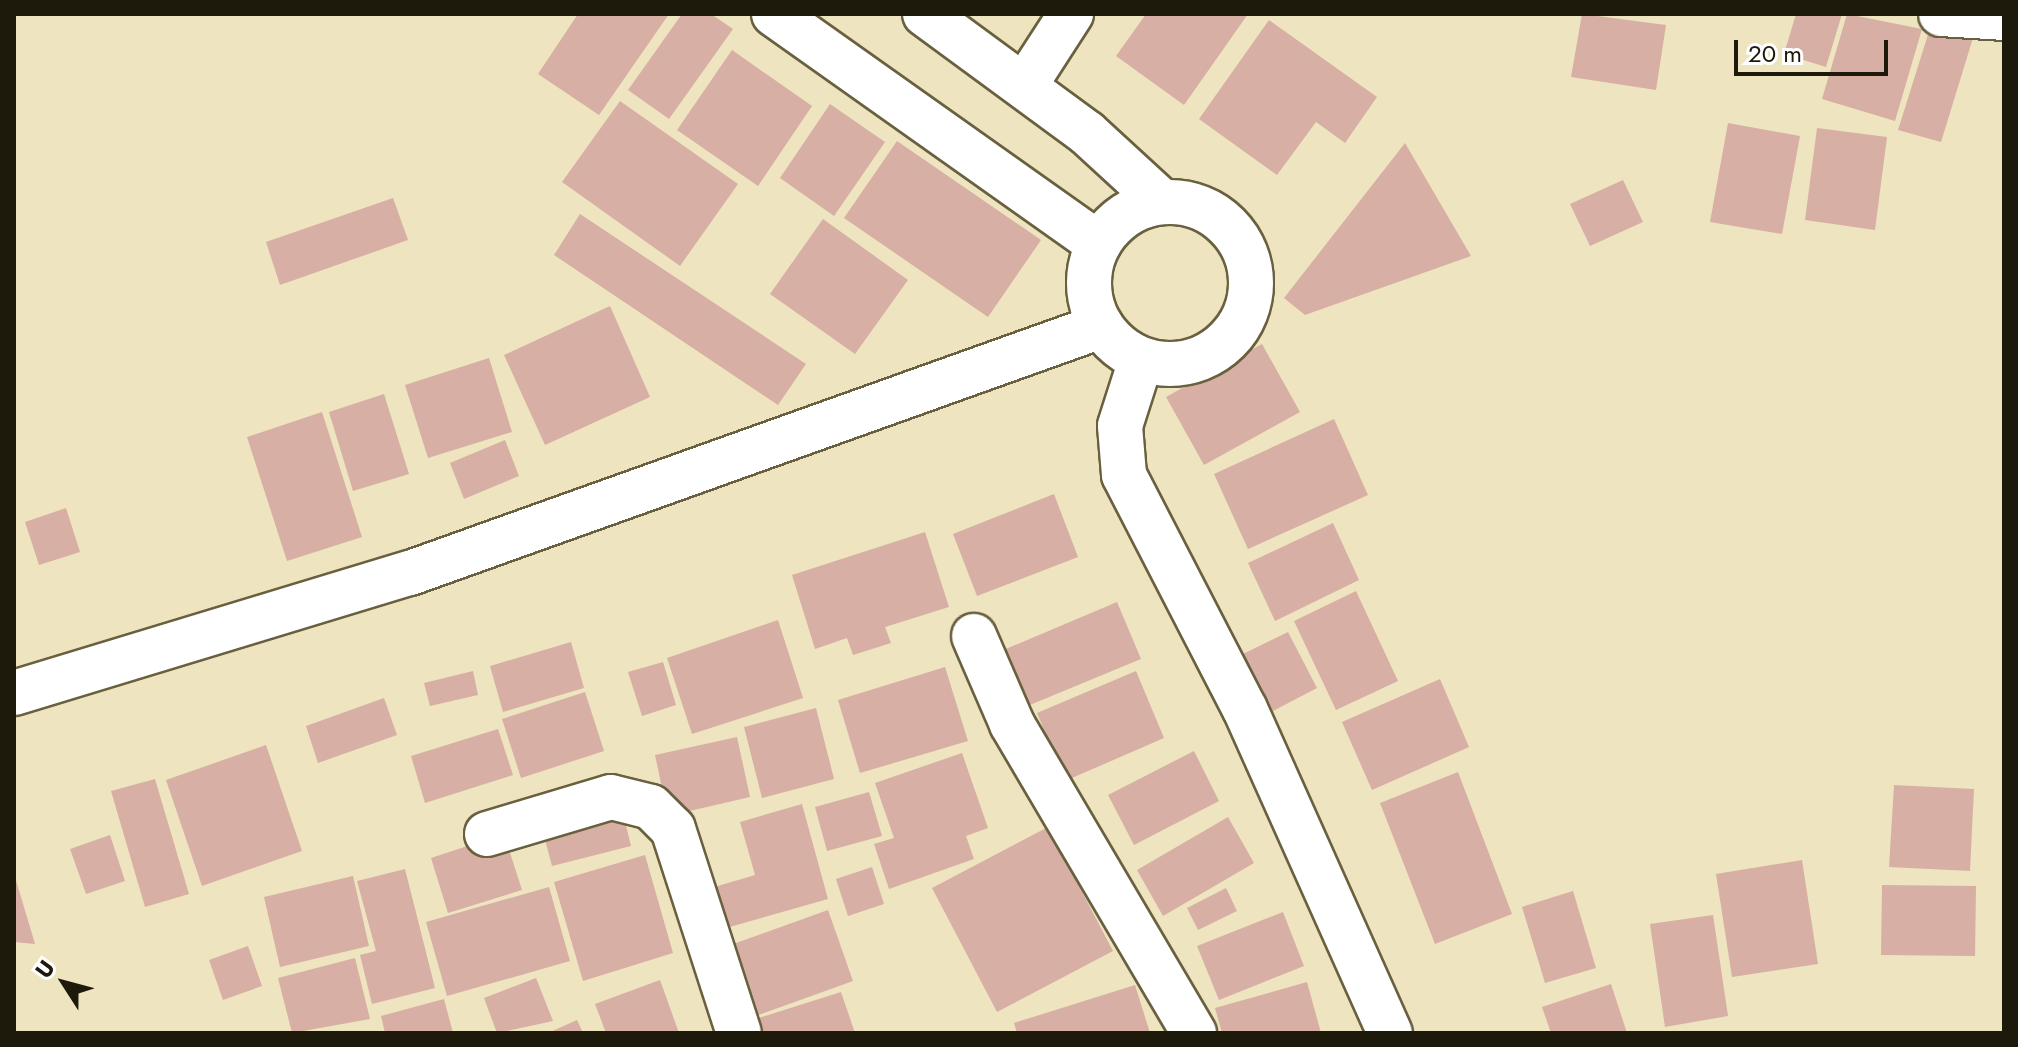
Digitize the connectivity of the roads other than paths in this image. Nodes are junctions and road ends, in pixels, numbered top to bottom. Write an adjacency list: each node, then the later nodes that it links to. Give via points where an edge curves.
1 (774, 14): 8 (street)
2 (925, 14): 6 (street)
3 (1071, 14): 6 (street)
4 (1941, 14): 5 (street)
5 (2004, 18)
6 (1025, 85): 7 (street)
7 (1162, 202): 8 (street, via 1133,211); 10 (street, via 1213,214 1246,254 1251,280 1236,331 1217,349 1194,361)
8 (1099, 244): 9 (street, via 1089,286)
9 (1101, 326): 10 (street); 12 (street, via 410,573)
10 (1141, 360): 16 (street, via 1120,426 1124,475 1245,709)
11 (974, 636): 15 (street, via 1012,724)
12 (14, 693)
13 (487, 834): 14 (street, via 611,797 651,807 673,829)
14 (739, 1033)
15 (1194, 1033)
16 (1390, 1033)

